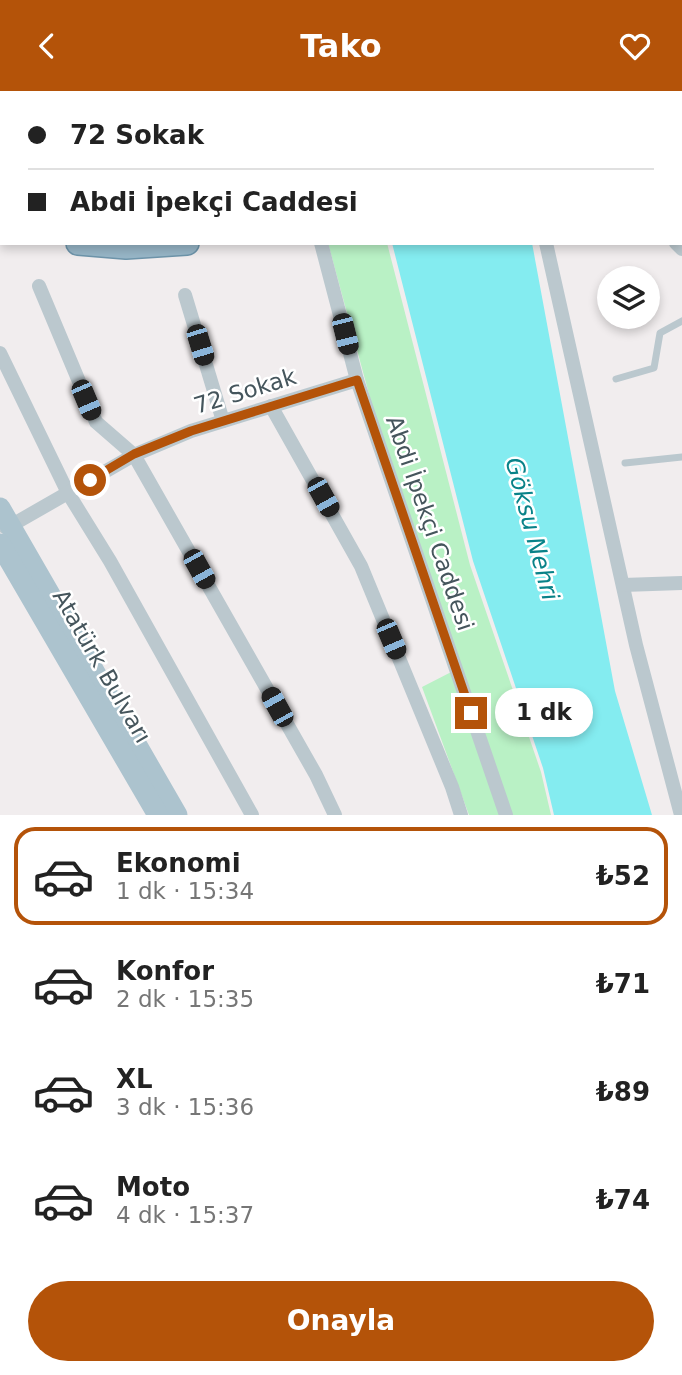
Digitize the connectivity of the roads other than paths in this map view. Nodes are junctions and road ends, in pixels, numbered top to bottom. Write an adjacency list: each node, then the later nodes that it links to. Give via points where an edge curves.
1 (102, 245): 2 (highway)
2 (156, 245)
3 (322, 245): 10 (street, Abdi İpekçi Caddesi)
4 (547, 245): 20 (street)
5 (39, 286): 13 (street, via 96,422)
6 (185, 295): 12 (street)
7 (682, 321): 9 (lane, via 660,333 654,368)
8 (0, 353): 16 (street)
9 (616, 379)
10 (357, 380): 11 (street, 72 Sokak); 26 (street, Abdi İpekçi Caddesi)
11 (271, 406): 12 (street, 72 Sokak); 25 (street, via 361,566)
12 (223, 421): 13 (street, 72 Sokak)
13 (134, 454): 16 (street, 72 Sokak); 24 (street)
14 (682, 457): 15 (lane)
15 (625, 463)
16 (68, 493): 17 (street, 72 Sokak); 23 (street)
17 (4, 521): 22 (main road)
18 (0, 544): 21 (main road, Atatürk Bulvarı)
19 (682, 583): 20 (street)
20 (623, 585): 27 (street)
21 (158, 815)
22 (177, 815)
23 (252, 815)
24 (335, 815)
25 (461, 815)
26 (506, 815)
27 (681, 815)

